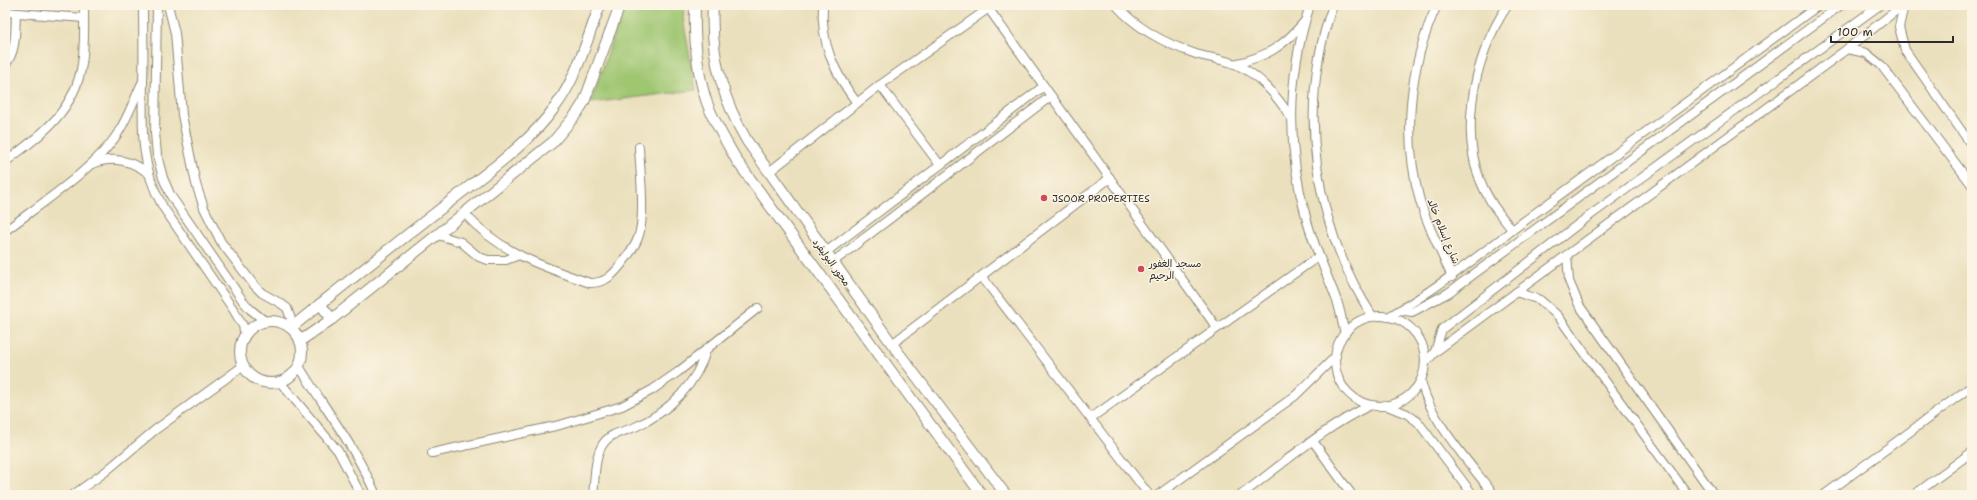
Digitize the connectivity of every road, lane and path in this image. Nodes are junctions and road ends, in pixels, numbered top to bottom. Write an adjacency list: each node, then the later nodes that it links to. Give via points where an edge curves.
1 (84, 5): 22 (street)
2 (143, 5): 27 (street)
3 (157, 5): 60 (street, via 155,133 163,178 170,196 243,301)
4 (168, 5): 61 (street, via 175,33 182,115 196,184 204,208 221,242 254,285 286,308 291,319)
5 (600, 5): 54 (street, via 564,94 537,129 493,168)
6 (620, 5): 42 (street, via 591,85 578,112 553,142)
7 (695, 5): 86 (street, محور البوليفرد, via 694,32 701,83 706,101 737,161)
8 (713, 5): 38 (street, محور البوليفرد, via 714,48 725,96 738,127)
9 (822, 5): 31 (street, via 825,40 832,63 842,84)
10 (1116, 5): 25 (street, via 1145,31 1170,44)
11 (1310, 5): 23 (street)
12 (1333, 5): 57 (street, via 1324,36 1315,87 1317,164 1334,239 1352,283)
13 (1437, 5): 51 (street, شارع إسلام خالد, via 1426,32 1416,71 1410,107 1410,136 1420,201)
14 (1508, 5): 43 (street, via 1489,40 1473,94 1471,121 1479,175 1490,200)
15 (1819, 5): 43 (street)
16 (1841, 5): 56 (street, via 1448,293 1412,312)
17 (1880, 5): 68 (street, via 1581,222 1442,329)
18 (1903, 5): 24 (street); 33 (street, via 1899,27 1904,50)
19 (988, 7): 28 (street); 29 (street)
20 (5, 12): 21 (street)
21 (16, 13): 22 (street); 26 (street, via 14,46 12,55)
22 (84, 18): 35 (street, via 82,64 73,94 45,132)
23 (1305, 20): 25 (street, via 1292,36 1276,49 1257,58); 32 (street, via 1292,87)
24 (1847, 49): 41 (street, via 1866,53 1881,65); 48 (street)
25 (1234, 64): 32 (street, via 1268,88)
26 (5, 65)
27 (143, 80): 36 (street, via 118,134); 39 (street, via 142,122)
28 (880, 85): 31 (street); 37 (street)
29 (1044, 86): 30 (street); 37 (street)
30 (1051, 96): 40 (street); 50 (street)
31 (857, 103): 38 (street)
32 (1292, 119): 49 (street, via 1301,196)
33 (1972, 146)
34 (639, 147): 47 (street, via 640,231 633,249 612,275 602,282 590,283)
35 (5, 162)
36 (91, 164): 39 (street, via 121,160); 44 (street)
37 (940, 165): 46 (street)
38 (769, 172): 46 (street, محور البوليفرد)
39 (148, 173): 64 (street, via 163,208 234,309)
40 (1110, 178): 52 (street); 62 (street)
41 (1972, 185)
42 (465, 214): 45 (street); 47 (street, via 491,240)
43 (1512, 230): 51 (street)
44 (5, 231)
45 (438, 235): 47 (street, via 461,242 479,257 488,260 506,260); 59 (street)
46 (826, 252): 50 (street, محور البوليفرد)
47 (518, 255)
48 (1568, 255): 53 (street); 95 (street, via 1569,281 1579,305)
49 (1319, 256): 62 (street); 63 (street, via 1338,303)
50 (833, 262): 66 (street, محور البوليفرد)
51 (1452, 276): 56 (street)
52 (982, 277): 66 (street); 78 (street)
53 (1516, 292): 68 (street); 94 (street, via 1540,300 1558,316)
54 (320, 304): 59 (street); 61 (street)
55 (758, 308): 67 (street)
56 (1400, 310): 58 (street)
57 (1373, 317): 58 (street); 63 (street, via 1357,323)
58 (1388, 317): 70 (street, via 1405,324 1415,333 1422,345)
59 (332, 319): 65 (street)
60 (266, 322): 61 (street, via 274,321); 64 (street, via 258,324)
61 (290, 327): 65 (street)
62 (1217, 328): 78 (street)
63 (1345, 334): 69 (street)
64 (245, 335): 71 (street, via 240,356)
65 (300, 341): 72 (street, via 302,358)
66 (892, 344): 87 (street, محور البوليفرد)
67 (707, 348): 81 (street, via 665,382 622,406 560,426); 85 (street, via 697,374 679,397 649,420 604,442 599,454)
68 (1435, 352): 70 (street)
69 (1336, 356): 77 (street, via 1338,375 1342,383 1354,397); 89 (street, via 1295,396)
70 (1425, 363): 73 (street)
71 (243, 366): 74 (street, via 259,381); 82 (street, via 155,430 106,472)
72 (299, 366): 74 (street, via 288,379); 84 (street, via 327,412 348,440)
73 (1421, 380): 76 (street, via 1405,398 1398,402); 93 (street, via 1433,413)
74 (280, 382): 83 (street, via 338,451)
75 (1972, 386): 96 (street)
76 (1382, 404): 77 (street); 92 (street, via 1407,414 1418,422)
77 (1371, 405): 79 (street, via 1353,413)
78 (1091, 418): 88 (street)
79 (1313, 441): 90 (street); 91 (street)
80 (1972, 452): 97 (street)
81 (432, 453)
82 (73, 495)
83 (361, 495)
84 (376, 495)
85 (593, 495)
86 (982, 495)
87 (1006, 495)
88 (1149, 495)
89 (1158, 495)
90 (1242, 495)
91 (1352, 495)
92 (1473, 495)
93 (1494, 495)
94 (1688, 495)
95 (1714, 495)
96 (1824, 495)
97 (1914, 495)

